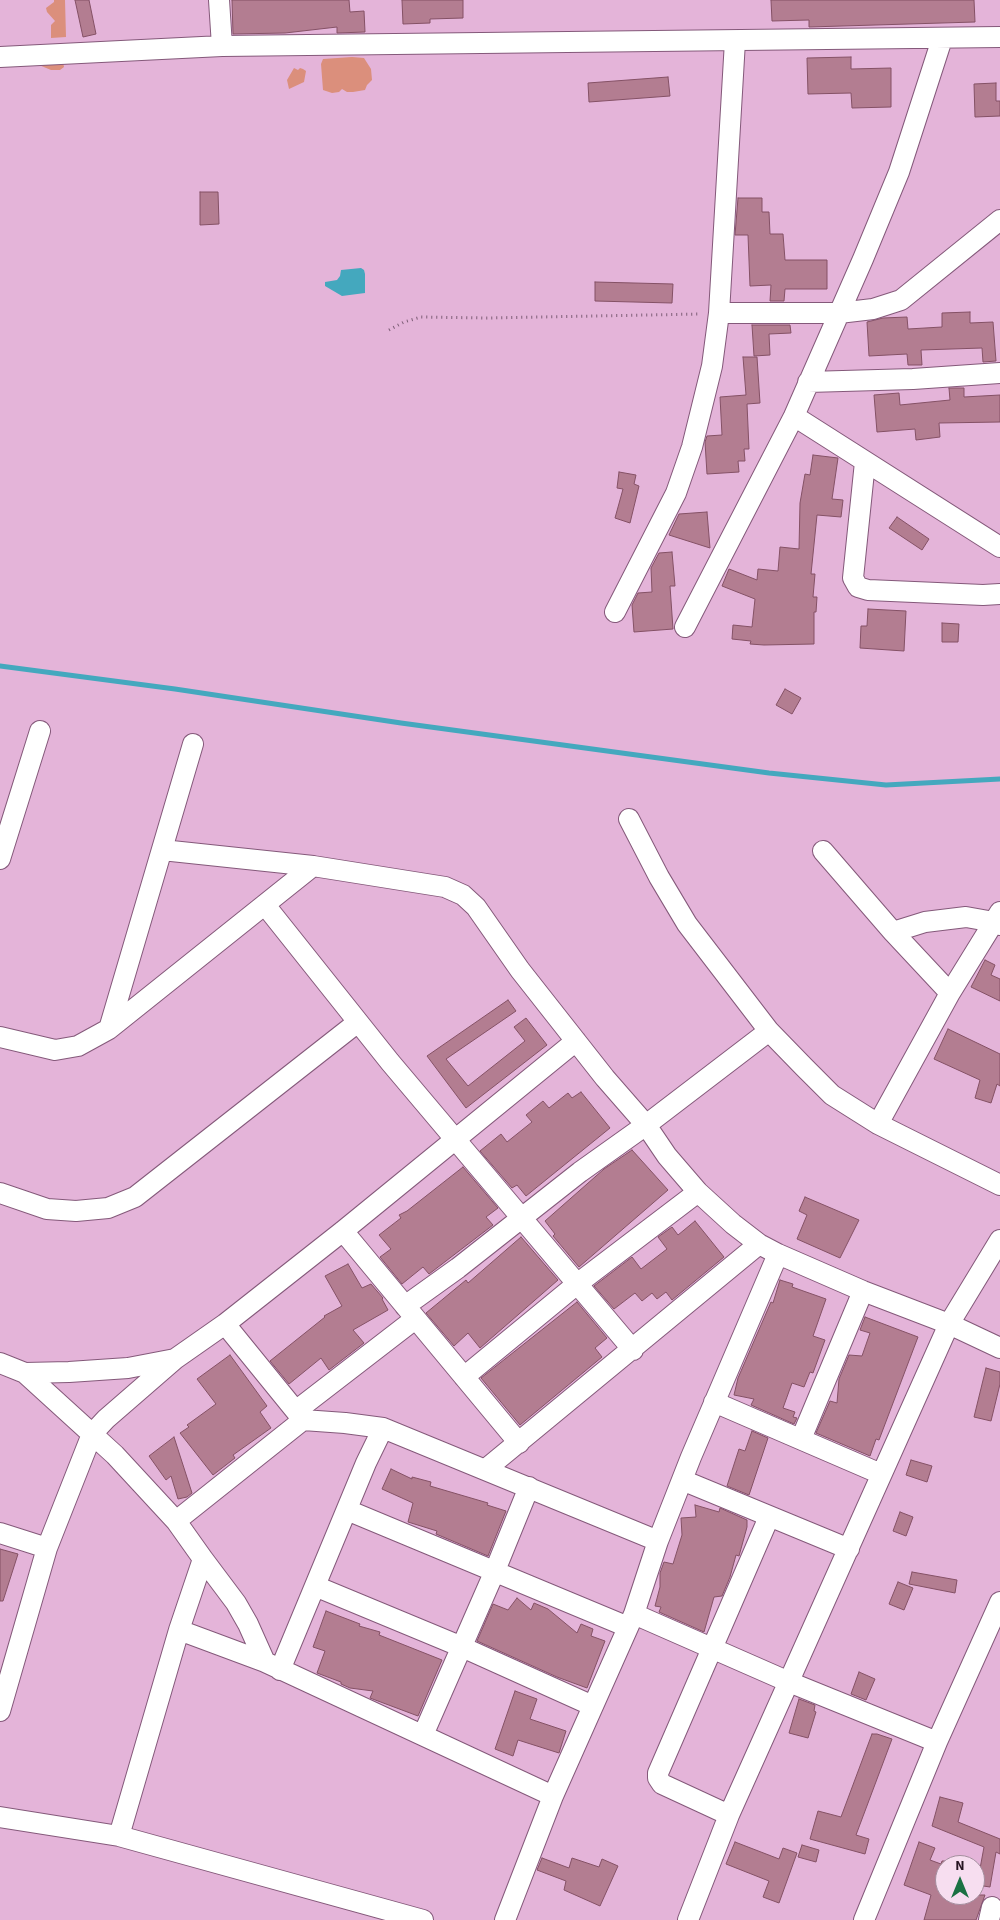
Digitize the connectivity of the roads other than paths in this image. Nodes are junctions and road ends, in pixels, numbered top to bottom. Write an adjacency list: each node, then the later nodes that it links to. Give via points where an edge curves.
1 (219, 0): 5 (street)
2 (1000, 37): 3 (street)
3 (942, 39): 4 (street); 8 (street, via 899,172)
4 (735, 41): 5 (street); 9 (street)
5 (222, 46): 6 (street)
6 (0, 57)
7 (1000, 220): 8 (street, via 901,300 873,309)
8 (839, 313): 9 (street); 11 (street)
9 (720, 314): 16 (street, via 712,366 692,447 676,493)
10 (1000, 372): 11 (street)
11 (808, 382): 12 (street)
12 (794, 416): 13 (street); 17 (street)
13 (865, 462): 14 (street); 15 (street, via 853,578 858,587 983,596)
14 (1000, 547)
15 (1000, 594)
16 (615, 612)
17 (685, 627)
18 (40, 731): 23 (street)
19 (193, 744): 21 (street)
20 (629, 819): 31 (street, via 687,924)
21 (162, 850): 24 (street); 30 (street)
22 (823, 851): 27 (street)
23 (0, 860)
24 (313, 866): 25 (street); 33 (street, via 445,887 463,895 476,907)
25 (265, 904): 29 (street); 30 (street)
26 (998, 919): 27 (street, via 966,917 925,922); 28 (street)
27 (892, 932): 28 (street)
28 (950, 993): 34 (street)
29 (358, 1022): 36 (street); 39 (street, via 135,1197 108,1208 76,1211 47,1209)
30 (109, 1029): 32 (street, via 78,1046 55,1050)
31 (769, 1031): 34 (street, via 832,1095); 35 (street)
32 (0, 1037)
33 (576, 1041): 35 (street); 36 (street)
34 (878, 1124): 37 (street)
35 (646, 1125): 38 (street); 40 (street)
36 (456, 1138): 40 (street); 41 (street)
37 (1000, 1185)
38 (698, 1192): 43 (street); 45 (street)
39 (0, 1193)
40 (522, 1219): 45 (street); 47 (street, via 458,1268)
41 (343, 1231): 47 (street); 48 (street)
42 (1000, 1240): 49 (street)
43 (759, 1244): 44 (street); 51 (street)
44 (778, 1254): 46 (street); 56 (street)
45 (577, 1284): 51 (street); 55 (street)
46 (863, 1291): 49 (street); 60 (street)
47 (410, 1312): 55 (street); 57 (street)
48 (225, 1324): 52 (street); 57 (street)
49 (949, 1324): 50 (street); 63 (street)
50 (1000, 1348)
51 (633, 1350): 61 (street)
52 (175, 1359): 54 (street, via 128,1368); 59 (street)
53 (0, 1363): 54 (street)
54 (25, 1373): 59 (street)
55 (464, 1377): 61 (street)
56 (714, 1402): 60 (street); 64 (street)
57 (300, 1415): 58 (street); 68 (street)
58 (383, 1428): 62 (street); 66 (street)
59 (92, 1434): 68 (street); 71 (street)
60 (801, 1439): 63 (street)
61 (519, 1443): 62 (street)
62 (486, 1469): 65 (street)
63 (881, 1474): 72 (street)
64 (682, 1480): 67 (street); 70 (street)
65 (528, 1487): 70 (street); 74 (street)
66 (347, 1510): 74 (street); 75 (street)
67 (769, 1517): 72 (street); 80 (street)
68 (176, 1521): 73 (street)
69 (0, 1533): 71 (street)
70 (658, 1541): 77 (street)
71 (47, 1548): 83 (street)
72 (849, 1549): 82 (street)
73 (202, 1559): 78 (street); 81 (street, via 236,1603)
74 (494, 1573): 77 (street); 79 (street)
75 (315, 1586): 79 (street); 81 (street)
76 (1000, 1602): 86 (street)
77 (631, 1620): 80 (street); 84 (street)
78 (179, 1630): 81 (street); 90 (street)
79 (462, 1647): 84 (street); 85 (street)
80 (711, 1648): 82 (street); 88 (street, via 658,1778 662,1784)
81 (273, 1666): 85 (street)
82 (789, 1682): 86 (street); 88 (street)
83 (1, 1700)
84 (593, 1706): 87 (street)
85 (423, 1735): 87 (street)
86 (937, 1742): 94 (street)
87 (553, 1796): 92 (street)
88 (729, 1815): 93 (street)
89 (0, 1817): 90 (street)
90 (119, 1836): 91 (street)
91 (423, 1920)
92 (505, 1920)
93 (688, 1920)
94 (864, 1920)

